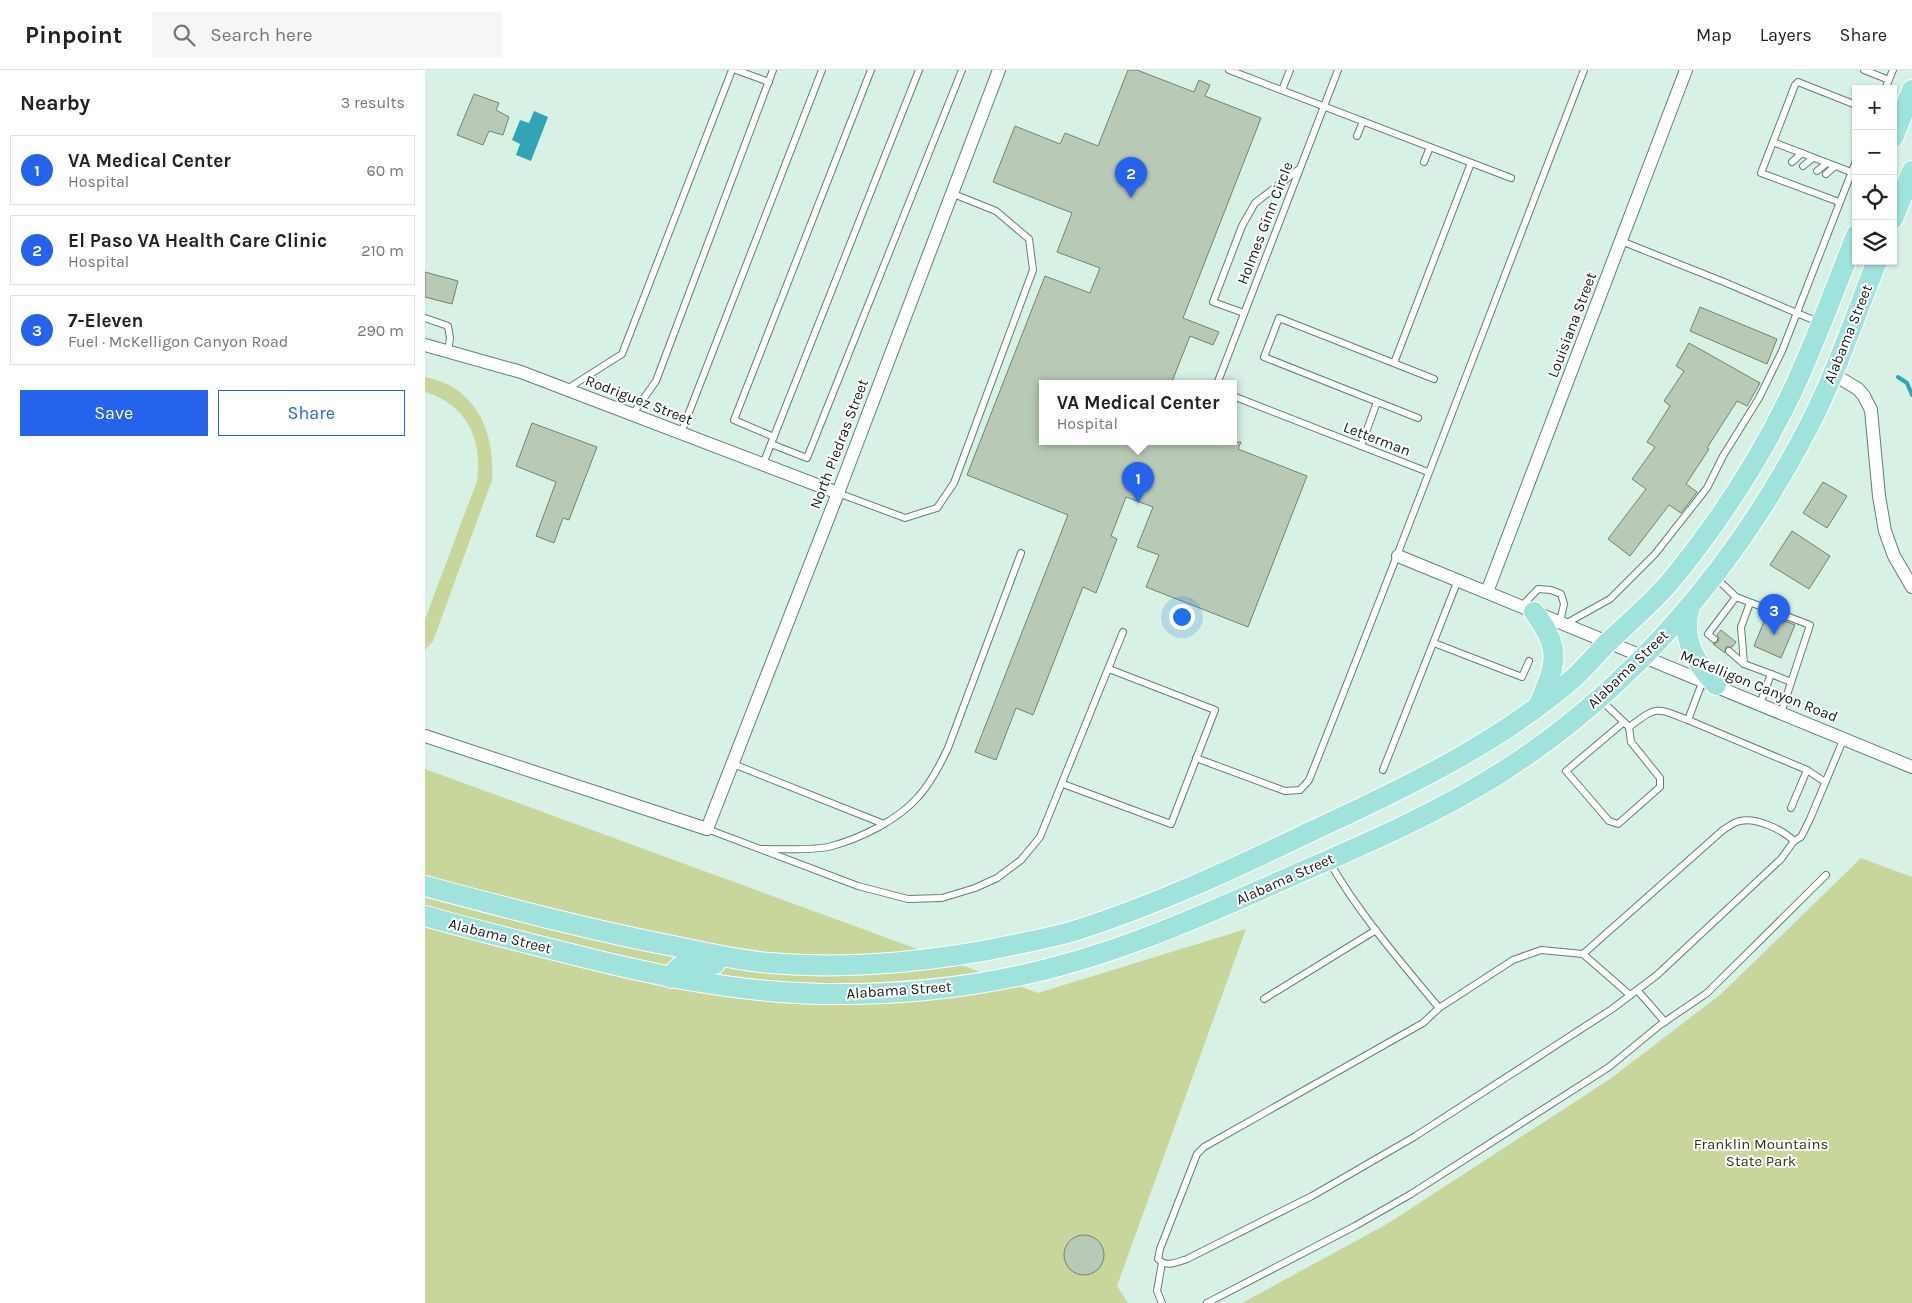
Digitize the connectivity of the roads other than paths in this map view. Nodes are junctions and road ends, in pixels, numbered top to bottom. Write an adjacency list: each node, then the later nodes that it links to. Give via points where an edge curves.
1 (732, 70): 66 (lane, via 622,354)
2 (735, 70): 17 (lane)
3 (773, 70): 17 (lane)
4 (821, 70): 71 (lane)
5 (871, 70): 72 (lane, via 734,420)
6 (919, 70): 72 (lane)
7 (962, 70): 73 (lane, via 807,458)
8 (999, 70): 50 (street, North Piedras Street)
9 (1229, 70): 19 (lane)
10 (1290, 70): 19 (lane)
11 (1338, 70): 22 (lane, Holmes Ginn Circle)
12 (1584, 70): 76 (lane)
13 (1687, 70): 53 (street, Louisiana Street)
14 (1864, 70): 16 (lane)
15 (1893, 70): 16 (lane)
16 (1889, 80): 18 (lane)
17 (769, 82): 69 (lane, via 656,381)
18 (1887, 85)
19 (1282, 90): 22 (lane)
20 (1912, 90): 24 (main road)
21 (1852, 102): 26 (lane, via 1798,82)
22 (1324, 106): 23 (lane); 36 (lane, Holmes Ginn Circle)
23 (1363, 121): 25 (lane); 27 (lane)
24 (1896, 130)
25 (1357, 136)
26 (1773, 142): 28 (lane); 44 (lane, via 1761,173)
27 (1430, 147): 30 (lane); 32 (lane)
28 (1802, 153): 29 (lane); 31 (lane)
29 (1813, 158): 33 (lane); 34 (lane)
30 (1424, 162)
31 (1792, 162)
32 (1471, 163): 43 (lane); 62 (lane)
33 (1827, 163): 35 (lane); 37 (lane)
34 (1803, 166)
35 (1835, 166): 40 (lane); 41 (lane)
36 (1299, 170): 56 (lane, Holmes Ginn Circle); 56 (lane, via 1255,203 1242,226 1213,302)
37 (1817, 171)
38 (1912, 171): 52 (main road)
39 (1781, 172): 44 (lane)
40 (1851, 172): 51 (lane)
41 (1826, 174)
42 (1792, 176): 46 (lane)
43 (1511, 178)
44 (1774, 178): 46 (lane)
45 (1806, 181): 48 (lane)
46 (1786, 182): 48 (lane)
47 (1815, 185): 49 (lane)
48 (1799, 187): 49 (lane)
49 (1809, 191): 51 (lane)
50 (951, 193): 77 (street, North Piedras Street); 77 (lane, via 996,211 1029,239 1033,270 954,483 937,508 905,518)
51 (1839, 202): 57 (lane)
52 (1897, 209)
53 (1621, 241): 57 (lane); 83 (street, Louisiana Street)
54 (1852, 245): 59 (main road, Alabama Street)
55 (1875, 265): 63 (main road, Alabama Street)
56 (1244, 313): 65 (lane, Holmes Ginn Circle)
57 (1797, 314): 59 (lane); 88 (lane, via 1759,398 1707,488 1655,554 1610,599)
58 (425, 318): 61 (lane, via 448,326 451,338)
59 (1821, 324): 91 (main road, Alabama Street, via 1792,392 1723,512 1665,588)
60 (425, 345): 61 (street, Rodriguez Street)
61 (448, 351): 66 (street, Rodriguez Street, via 521,372)
62 (1394, 363): 64 (lane); 68 (lane, via 1279,318 1263,357)
63 (1833, 374): 80 (main road, Alabama Street, via 1776,485); 82 (street, via 1858,390 1871,410 1885,531 1894,556)
64 (1434, 378)
65 (1219, 380)
66 (566, 390): 69 (street, Rodriguez Street)
67 (1237, 398): 74 (lane, Letterman)
68 (1377, 402): 70 (lane); 74 (lane)
69 (632, 415): 71 (street, Rodriguez Street)
70 (1419, 418)
71 (681, 433): 75 (street, Rodriguez Street)
72 (774, 437): 73 (lane)
73 (771, 444): 75 (lane)
74 (1361, 446): 76 (lane, Letterman)
75 (763, 464): 77 (street, Rodriguez Street)
76 (1428, 472): 79 (lane)
77 (838, 493): 110 (street, North Piedras Street)
78 (1021, 553): 117 (lane, via 948,748 918,797)
79 (1398, 556): 81 (street, McKelligon Canyon Road); 109 (lane, via 1309,780 1300,790 1285,791)
80 (1714, 576): 84 (lane); 86 (main road, Alabama Street)
81 (1458, 580): 83 (street, McKelligon Canyon Road); 92 (lane)
82 (1912, 587)
83 (1487, 592): 87 (street, McKelligon Canyon Road)
84 (1735, 597): 85 (lane); 90 (lane, via 1708,634)
85 (1750, 603): 96 (lane, via 1741,627); 99 (lane, via 1810,626)
86 (1690, 606): 94 (main road, Alabama Street); 100 (main road, via 1686,630 1688,644)
87 (1528, 609): 88 (street, McKelligon Canyon Road); 88 (lane, via 1539,589 1561,594); 103 (main road, via 1546,627 1554,650 1550,680)
88 (1563, 623): 91 (street, McKelligon Canyon Road)
89 (1123, 632): 97 (lane)
90 (1714, 639)
91 (1608, 642): 94 (street, McKelligon Canyon Road); 103 (main road, Alabama Street, via 1577,675)
92 (1434, 643): 95 (lane, via 1522,678); 112 (lane)
93 (1729, 651): 96 (lane)
94 (1643, 656): 100 (street, McKelligon Canyon Road); 101 (main road, Alabama Street)
95 (1529, 661)
96 (1744, 664): 98 (lane)
97 (1109, 669): 109 (lane, via 1215,710); 115 (lane)
98 (1771, 674): 99 (lane); 102 (lane)
99 (1791, 682): 104 (lane)
100 (1710, 683): 102 (street, McKelligon Canyon Road); 105 (lane)
101 (1599, 698): 106 (lane); 121 (main road, Alabama Street, via 1546,741 1459,798)
102 (1760, 704): 104 (street, McKelligon Canyon Road)
103 (1539, 705): 127 (main road, Alabama Street, via 1437,769 1357,810 1196,885 1069,932 992,950 922,960 824,964 770,963)
104 (1781, 712): 108 (street, McKelligon Canyon Road)
105 (1688, 720): 106 (lane, via 1662,710 1652,711); 113 (lane)
106 (1626, 725): 106 (lane, via 1631,742 1661,778 1660,787 1618,824 1609,821 1566,771)
107 (425, 736): 118 (street)
108 (1843, 738): 111 (street, McKelligon Canyon Road); 114 (lane)
109 (1197, 758): 115 (lane, via 1171,824)
110 (733, 764): 117 (lane); 118 (street, North Piedras Street)
111 (1912, 767)
112 (1383, 770)
113 (1807, 770): 114 (lane); 116 (lane)
114 (1825, 782): 119 (lane, via 1801,837)
115 (1063, 784): 120 (lane, via 1040,837 1021,860 997,878 942,898 907,900)
116 (1791, 808)
117 (884, 824): 120 (lane, via 831,847)
118 (707, 829): 120 (lane)
119 (1794, 841): 126 (lane, via 1785,833 1755,821 1740,821 1723,830); 129 (lane, via 1781,859)
120 (759, 850)
121 (1329, 859): 125 (lane, via 1341,882); 128 (main road, Alabama Street, via 1165,930 1022,975 935,989 873,994 761,991)
122 (1826, 875): 133 (lane, via 1707,993)
123 (425, 886): 127 (main road, Alabama Street, via 632,938)
124 (425, 916): 128 (main road, Alabama Street)
125 (1376, 930): 131 (lane); 132 (lane)
126 (1583, 954): 130 (lane); 132 (lane, via 1541,950 1513,960)
127 (728, 957): 128 (main road, via 714,964 679,966)
128 (671, 978)
129 (1637, 990): 130 (lane); 133 (lane)
130 (1630, 995): 134 (lane, via 1554,1048 1414,1137 1312,1196 1187,1259)
131 (1264, 998)
132 (1439, 1008): 134 (lane, via 1423,1023 1197,1154 1160,1249 1158,1259)
133 (1665, 1022): 136 (lane, via 1609,1067 1411,1194)
134 (1162, 1263): 135 (lane, via 1157,1291)
135 (1162, 1303)
136 (1207, 1303)

